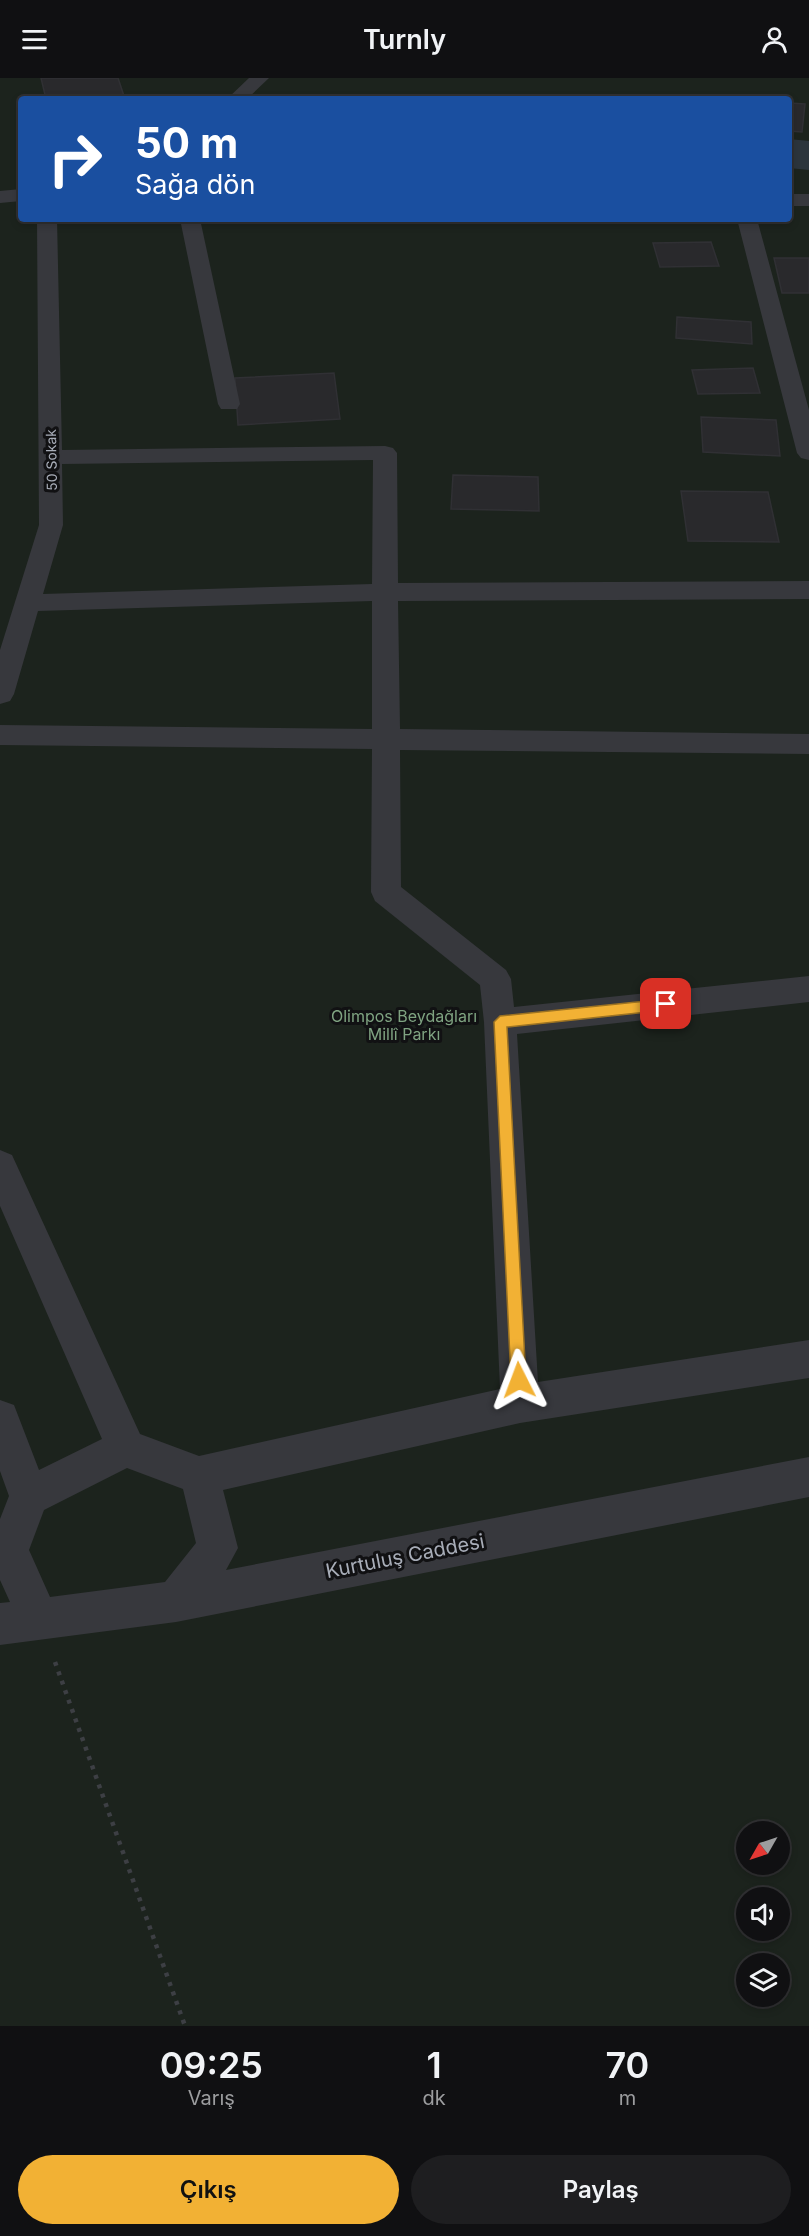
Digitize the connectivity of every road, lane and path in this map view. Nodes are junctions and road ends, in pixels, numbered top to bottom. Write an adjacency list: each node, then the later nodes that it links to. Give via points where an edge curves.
1 (261, 78): 2 (street)
2 (240, 96)
3 (18, 195): 4 (street)
4 (0, 197)
5 (792, 200): 6 (street)
6 (809, 200)
7 (47, 222): 12 (street, 50 Sokak)
8 (191, 222): 10 (street)
9 (748, 222): 11 (street)
10 (228, 404)
11 (809, 453)
12 (51, 457): 14 (street, via 385,453); 15 (street, 50 Sokak, via 51,525)
13 (809, 590): 14 (street)
14 (385, 592): 15 (street); 18 (street)
15 (28, 603): 16 (street, 50 Sokak)
16 (0, 694)
17 (0, 735): 18 (street)
18 (386, 739): 19 (street); 21 (street, via 386,892 495,979)
19 (809, 744)
20 (809, 989): 21 (street)
21 (500, 1022): 24 (street)
22 (0, 1166): 26 (street)
23 (809, 1359): 24 (street)
24 (520, 1404): 27 (street)
25 (0, 1419): 29 (street)
26 (126, 1448): 27 (street); 29 (street)
27 (199, 1476): 31 (street, via 218,1548)
28 (809, 1477): 31 (street, Kurtuluş Caddesi)
29 (29, 1496): 30 (street)
30 (4, 1558): 32 (street)
31 (176, 1601): 32 (street, Kurtuluş Caddesi)
32 (39, 1619): 33 (street, Kurtuluş Caddesi); 34 (path)
33 (0, 1624)
34 (186, 2026)

